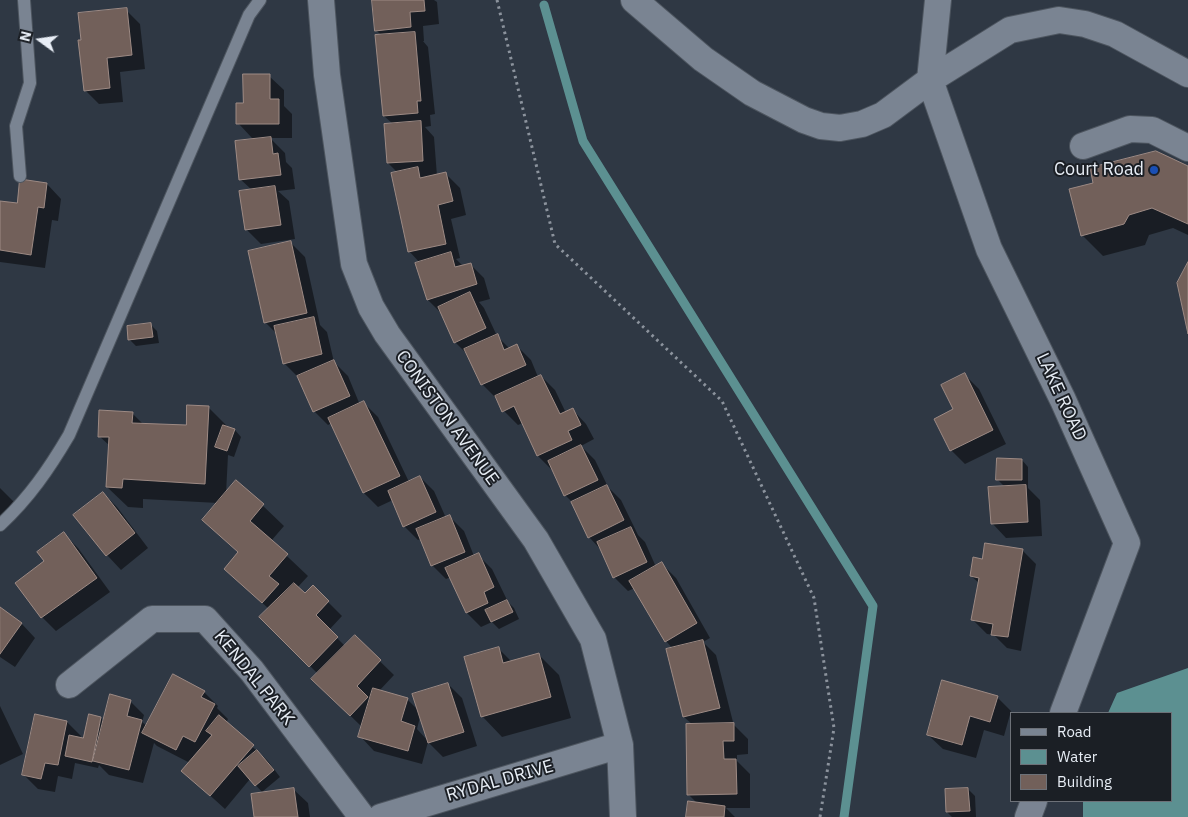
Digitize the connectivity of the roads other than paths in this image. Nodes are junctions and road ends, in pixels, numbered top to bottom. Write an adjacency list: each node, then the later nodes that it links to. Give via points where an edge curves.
1 (24, 0): 10 (lane, via 30,83 16,126)
2 (260, 0): 11 (lane, via 249,15 69,435 46,472)
3 (321, 0): 14 (street, CONISTON AVENUE, via 327,75 354,264 371,307 387,334 536,540 593,639)
4 (634, 0): 7 (street, via 704,59 752,93 821,126 840,128 862,124 883,115)
5 (938, 0): 7 (street)
6 (1188, 74): 7 (street, via 1115,34 1059,20 1010,30)
7 (930, 80): 13 (street, LAKE ROAD, via 989,248 1063,400 1127,543)
8 (1083, 146): 9 (street, via 1130,129 1152,130)
9 (1188, 148)
10 (20, 176)
11 (0, 525)
12 (69, 685): 16 (street, KENDAL PARK, via 152,619 205,619 252,671)
13 (1063, 712)
14 (620, 745): 17 (street, RYDAL DRIVE); 18 (street, CONISTON AVENUE)
15 (1034, 802): 19 (street)
16 (362, 817)
17 (382, 817)
18 (624, 817)
19 (1028, 817)

